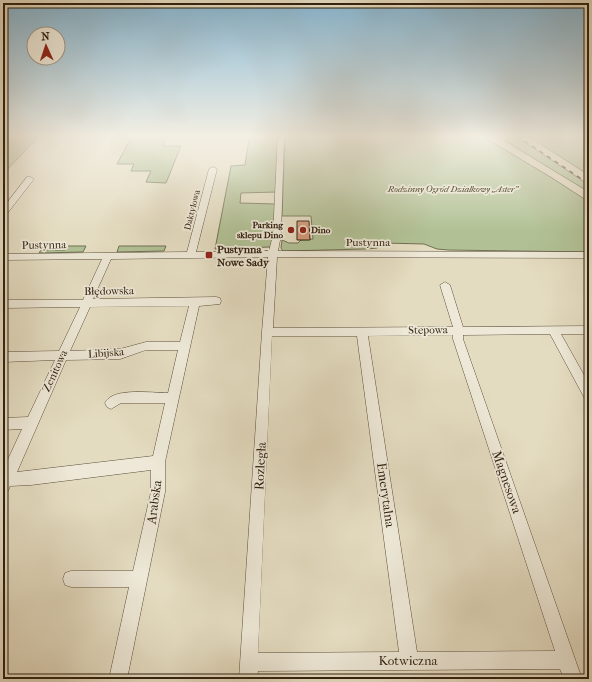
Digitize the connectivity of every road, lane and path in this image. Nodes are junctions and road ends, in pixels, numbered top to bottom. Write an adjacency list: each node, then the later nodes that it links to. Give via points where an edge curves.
1 (280, 168): 5 (street, Rozległa, via 277,235)
2 (212, 169): 6 (street, Daktylowa)
3 (30, 179): 4 (street)
4 (3, 213)
5 (273, 254): 6 (street, Pustynna); 7 (street, Pustynna); 19 (street, Rozległa)
6 (191, 255): 8 (street, Pustynna)
7 (589, 255)
8 (108, 256): 9 (street, Pustynna); 13 (street, Zenitowa)
9 (3, 257)
10 (445, 285): 15 (street, Magnesowa)
11 (216, 301): 12 (street, Błędowska)
12 (195, 302): 13 (street, Błędowska); 20 (street, Arabska)
13 (86, 303): 14 (street, Błędowska); 21 (street, Zenitowa)
14 (3, 304)
15 (458, 330): 16 (street, Stepowa); 18 (street, Stepowa); 33 (street, Magnesowa, via 458,339)
16 (553, 330): 17 (street, Stepowa); 23 (street)
17 (589, 330)
18 (362, 331): 19 (street, Stepowa); 32 (street, Emerytalna)
19 (267, 332): 34 (street, Rozległa)
20 (185, 346): 21 (street, Libijska, via 146,346 120,354); 24 (street, Arabska)
21 (63, 355): 22 (street, Libijska); 26 (street, Zenitowa)
22 (3, 357)
23 (589, 395)
24 (173, 398): 25 (street, via 119,398); 28 (street, Arabska)
25 (111, 403)
26 (32, 423): 27 (street); 29 (street, Zenitowa)
27 (3, 424)
28 (158, 462): 29 (street); 31 (street, Arabska, via 159,488)
29 (5, 483)
30 (71, 579): 31 (street)
31 (140, 579): 35 (street, Arabska)
32 (409, 660): 33 (street, Kotwiczna); 34 (street, Kotwiczna)
33 (567, 660): 36 (street, Magnesowa)
34 (249, 670)
35 (118, 679)
36 (573, 679)

